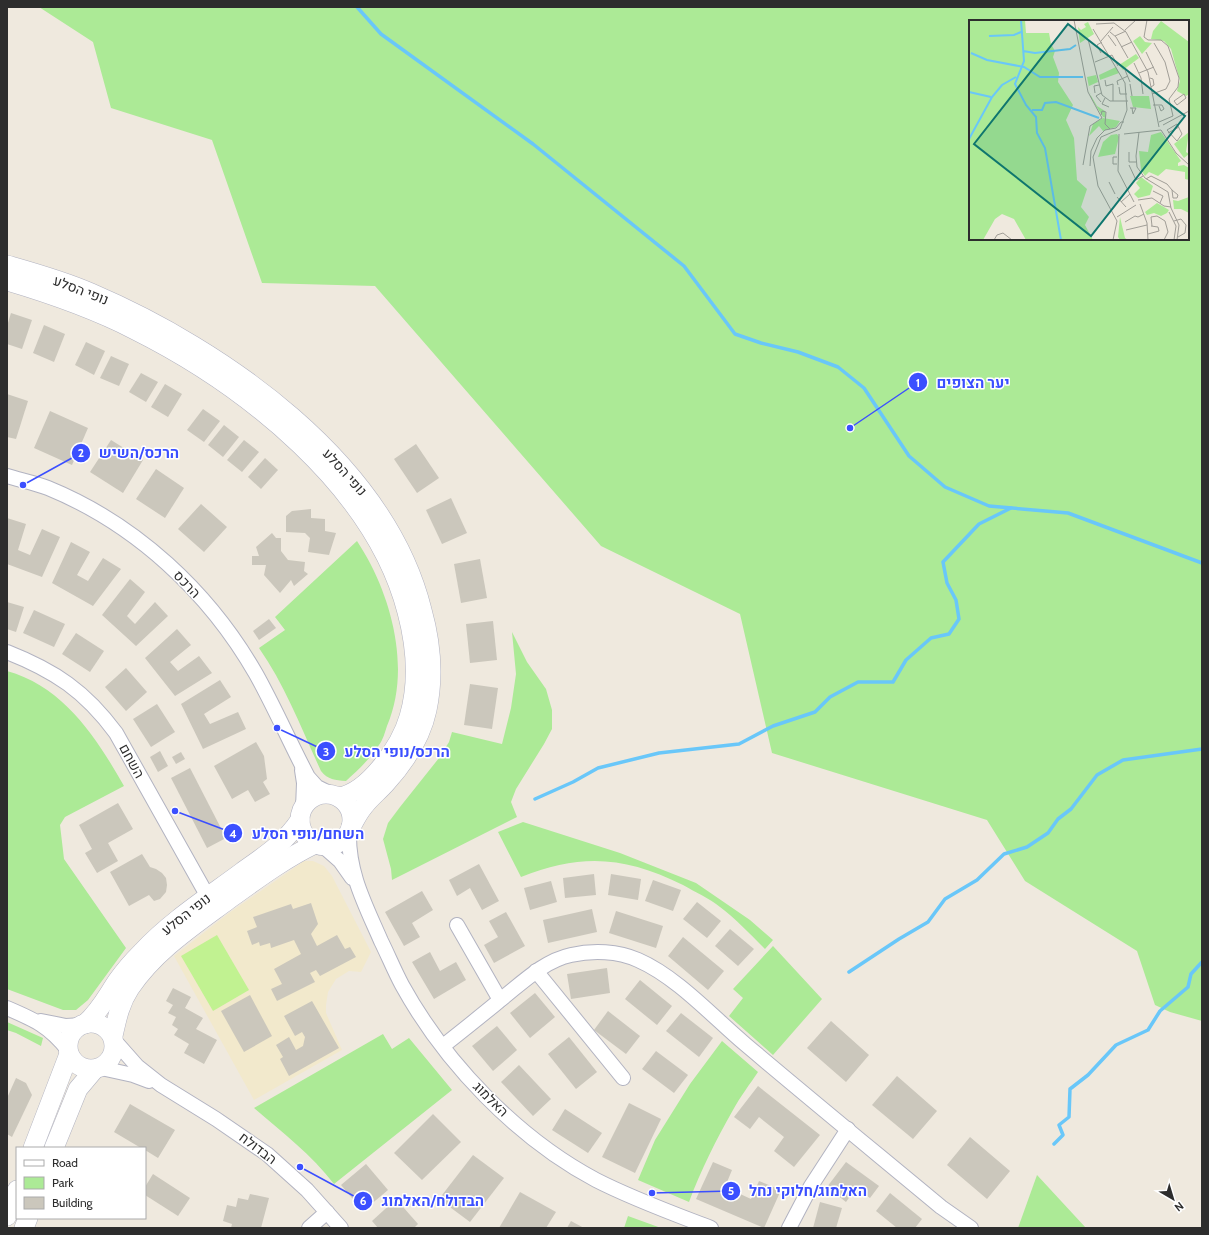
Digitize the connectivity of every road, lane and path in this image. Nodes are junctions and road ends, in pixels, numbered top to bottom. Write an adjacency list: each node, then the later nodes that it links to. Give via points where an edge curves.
1 (7, 265): 8 (street, נופי הסלע, via 66,283 121,306 187,341 227,367 301,426 352,477 384,521 405,560 418,593 428,633 431,685 424,722 414,745 396,772 364,805)
2 (7, 281): 6 (street, נופי הסלע, via 66,300 115,320 179,354 218,379 291,437 340,487 368,525 391,566 403,597 413,635 415,684 409,718 403,733 384,763 362,786 347,796)
3 (7, 476): 5 (street, הרכס, via 46,487 72,499 125,530 179,574 232,636 271,702)
4 (7, 652): 11 (street, השחם, via 36,663 68,683 94,705 120,739)
5 (300, 763): 6 (street, הרכס, via 308,777); 7 (street, הרכס, via 304,783)
6 (336, 796): 7 (street, via 326,794 312,798); 8 (street, via 345,802 351,814)
7 (302, 814): 9 (street, via 301,827 304,834); 11 (street, נופי הסלע, via 292,832)
8 (350, 829): 9 (street, via 345,838 338,843 331,846); 10 (street, האלמוג, via 349,849)
9 (319, 845): 10 (street, האלמוג, via 340,861); 11 (street, נופי הסלע)
10 (356, 883): 19 (street, האלמוג, via 402,985)
11 (211, 903): 17 (street, נופי הסלע, via 169,926 141,953 118,980 94,1017); 18 (street, נופי הסלע, via 130,988 120,1006)
12 (457, 924): 14 (street)
13 (536, 971): 14 (street); 22 (street); 24 (street, via 555,960 587,952 621,954 638,960 666,975 742,1042)
14 (500, 1000): 19 (street)
15 (7, 1008): 16 (street)
16 (37, 1021): 17 (street, via 66,1026); 20 (street, via 58,1037)
17 (84, 1024): 18 (street, via 101,1025 108,1029); 20 (street, via 69,1038)
18 (113, 1038): 21 (street, via 114,1053 111,1059); 23 (street, הבדולח, via 137,1066)
19 (443, 1046): 32 (street, האלמוג, via 483,1092 545,1148 595,1179 641,1201)
20 (68, 1052): 21 (street, via 79,1066); 25 (street)
21 (98, 1069): 23 (street, הבדולח, via 133,1075); 26 (street, via 78,1089)
22 (624, 1078)
23 (161, 1085): 28 (street, הבדולח, via 267,1154)
24 (848, 1129): 33 (street, via 811,1186); 34 (street, via 941,1207)
25 (33, 1147)
26 (54, 1147)
27 (16, 1193): 29 (street)
28 (327, 1212): 30 (street); 31 (street, הבדולח)
29 (7, 1216)
30 (309, 1228)
31 (341, 1228)
32 (711, 1228)
33 (789, 1228)
34 (971, 1228)

